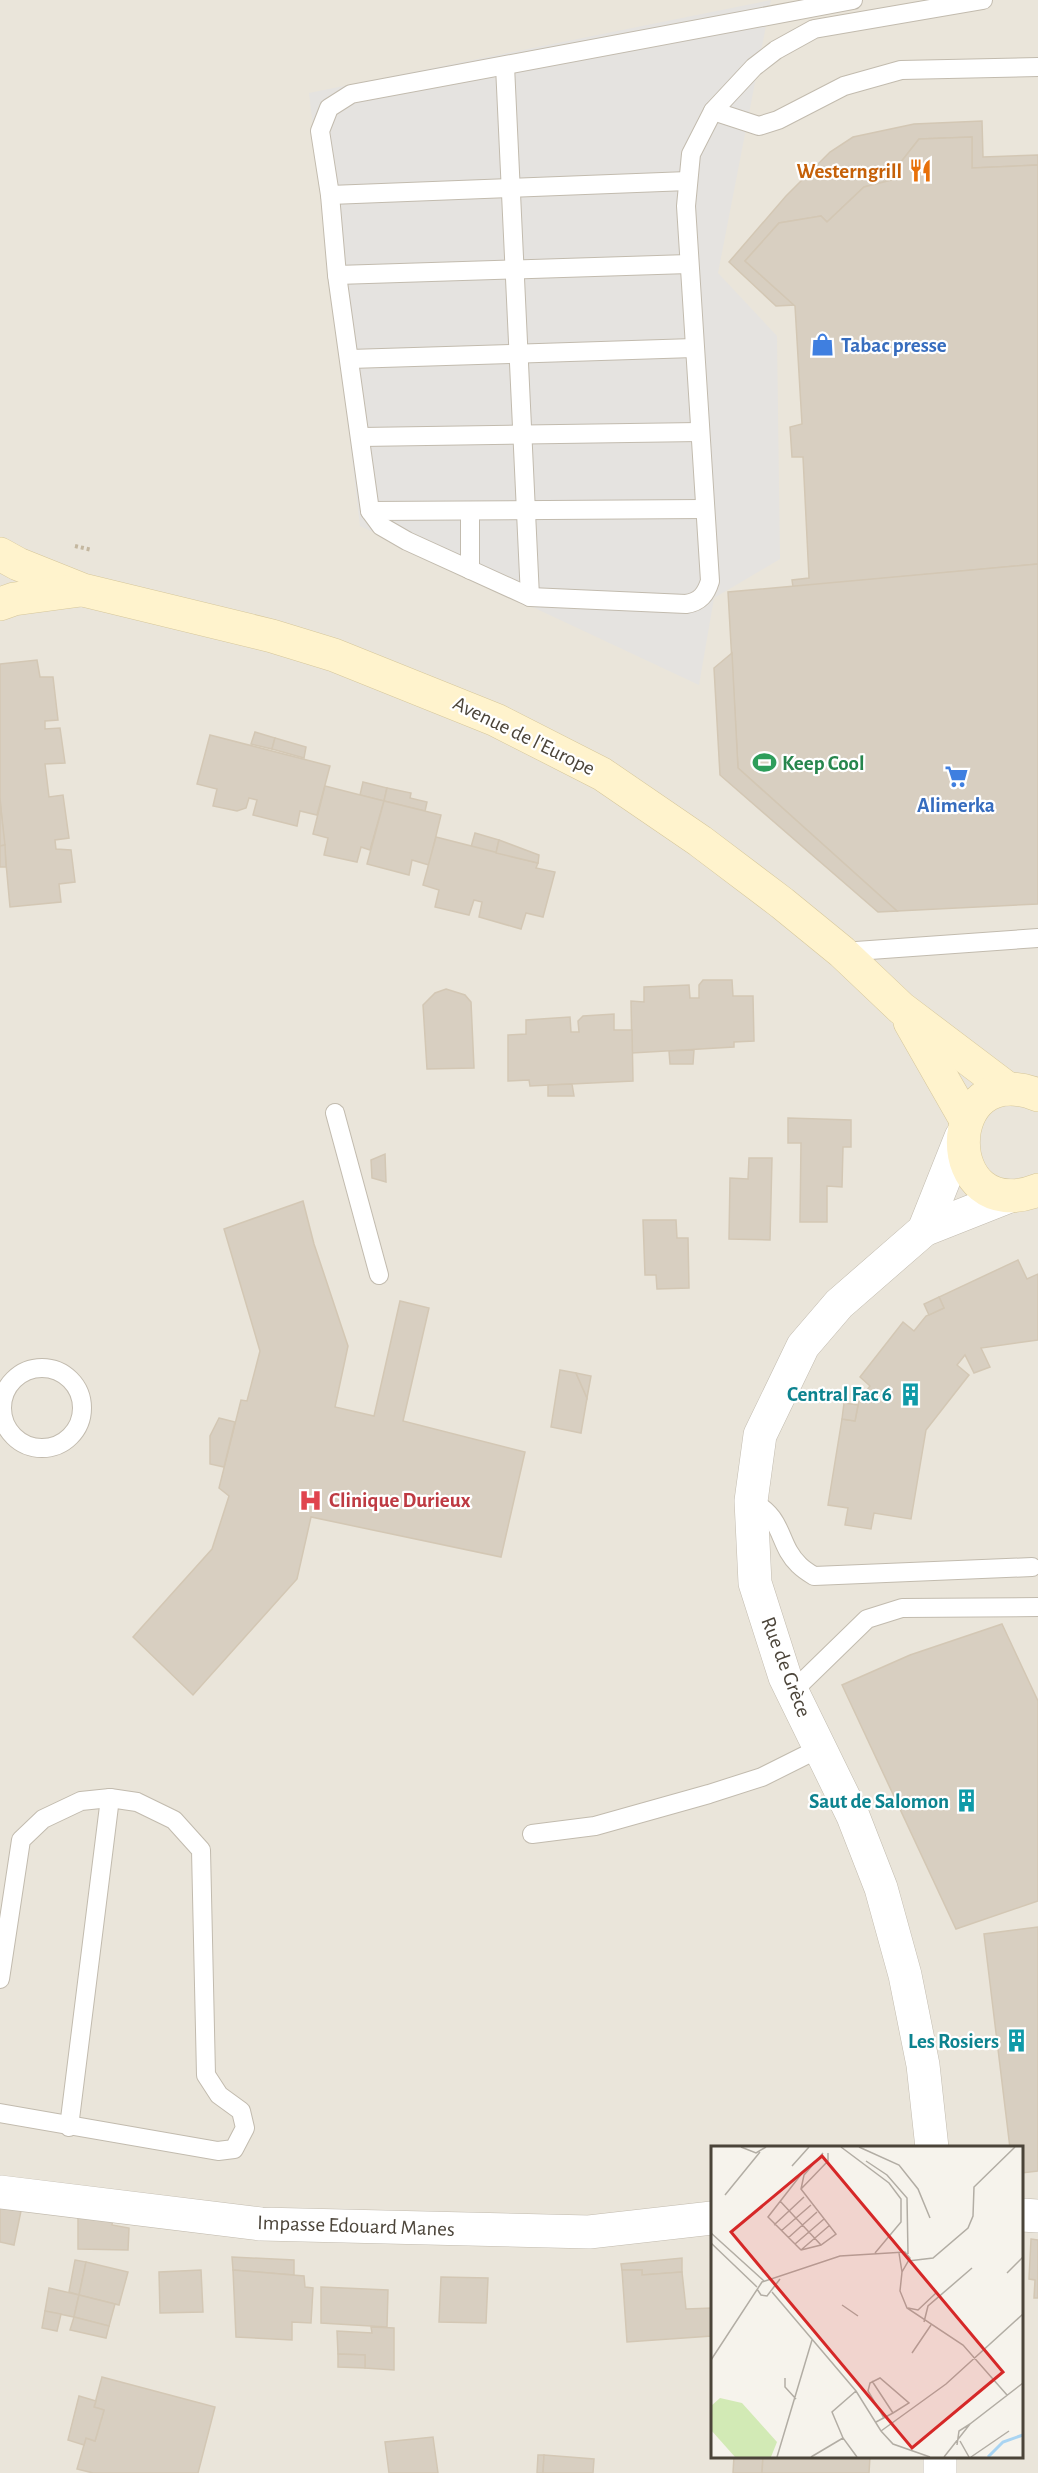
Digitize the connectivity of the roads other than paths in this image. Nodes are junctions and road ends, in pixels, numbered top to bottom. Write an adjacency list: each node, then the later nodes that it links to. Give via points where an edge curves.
1 (853, 0): 3 (lane)
2 (983, 0): 4 (lane)
3 (813, 7): 4 (lane); 5 (lane)
4 (814, 28): 7 (lane, via 754,67)
5 (505, 66): 9 (lane); 10 (lane, via 340,99 329,108 320,131)
6 (1038, 67): 7 (lane, via 901,70 844,86 759,126)
7 (713, 111): 8 (lane, via 691,154)
8 (688, 181): 9 (lane); 11 (lane)
9 (511, 188): 10 (lane); 12 (lane)
10 (330, 195): 13 (lane)
11 (689, 264): 12 (lane); 14 (lane)
12 (515, 270): 13 (lane); 15 (lane)
13 (337, 275): 16 (lane)
14 (694, 348): 15 (lane); 17 (lane)
15 (519, 354): 16 (lane); 18 (lane)
16 (350, 359): 19 (lane)
17 (699, 432): 18 (lane); 20 (lane)
18 (522, 434): 19 (lane); 21 (lane)
19 (361, 436): 23 (lane)
20 (704, 509): 21 (lane); 27 (lane, via 710,581 708,590 696,602)
21 (526, 510): 22 (lane); 27 (lane)
22 (470, 511): 23 (lane); 25 (lane)
23 (370, 512): 25 (lane, via 393,533)
24 (0, 554): 26 (street, Avenue de l'Europe)
25 (470, 570): 27 (lane)
26 (83, 590): 28 (street, Avenue de l'Europe); 30 (street, Avenue de l'Europe, via 334,655 495,720 602,774 700,841)
27 (530, 597)
28 (0, 604)
29 (1038, 938): 30 (lane)
30 (842, 952): 31 (street, Avenue de l'Europe)
31 (901, 1008): 32 (street, Avenue de l'Europe); 34 (street, Avenue de l'Europe)
32 (1023, 1092): 34 (street, via 991,1095 975,1106)
33 (335, 1113): 37 (lane)
34 (964, 1128): 35 (street, Avenue de l'Europe, via 962,1154 980,1183 994,1192); 36 (street, Rue de Grèce)
35 (1028, 1196): 36 (street, Rue de Grèce)
36 (924, 1230): 39 (street, Rue de Grèce, via 839,1304 804,1346 760,1436)
37 (379, 1275)
38 (1, 1397): 38 (lane, via 18,1374 46,1367 72,1379 84,1405 76,1432 52,1448 24,1446 4,1425)
39 (751, 1501): 40 (lane, via 775,1520 797,1564 814,1576); 42 (street, Rue de Grèce, via 755,1583)
40 (1032, 1567)
41 (1038, 1607): 42 (lane, via 902,1608 867,1619)
42 (792, 1692): 43 (street, Rue de Grèce)
43 (820, 1748): 45 (lane, via 762,1777 709,1794 595,1826); 49 (street, Rue de Grèce, via 853,1816 881,1888 905,1974 921,2054)
44 (110, 1798): 46 (lane, via 81,1801 42,1819 21,1840); 48 (lane); 48 (lane, via 137,1802 174,1820 201,1850 206,2075 219,2095 241,2111 245,2128 234,2149 218,2151)
45 (532, 1834)
46 (0, 1979)
47 (0, 2113): 48 (lane)
48 (69, 2127)
49 (932, 2146)
50 (0, 2192): 53 (street, Impasse Edouard Manes, via 261,2224 589,2232)
51 (1023, 2215): 52 (street)
52 (1038, 2216)
53 (711, 2218)

